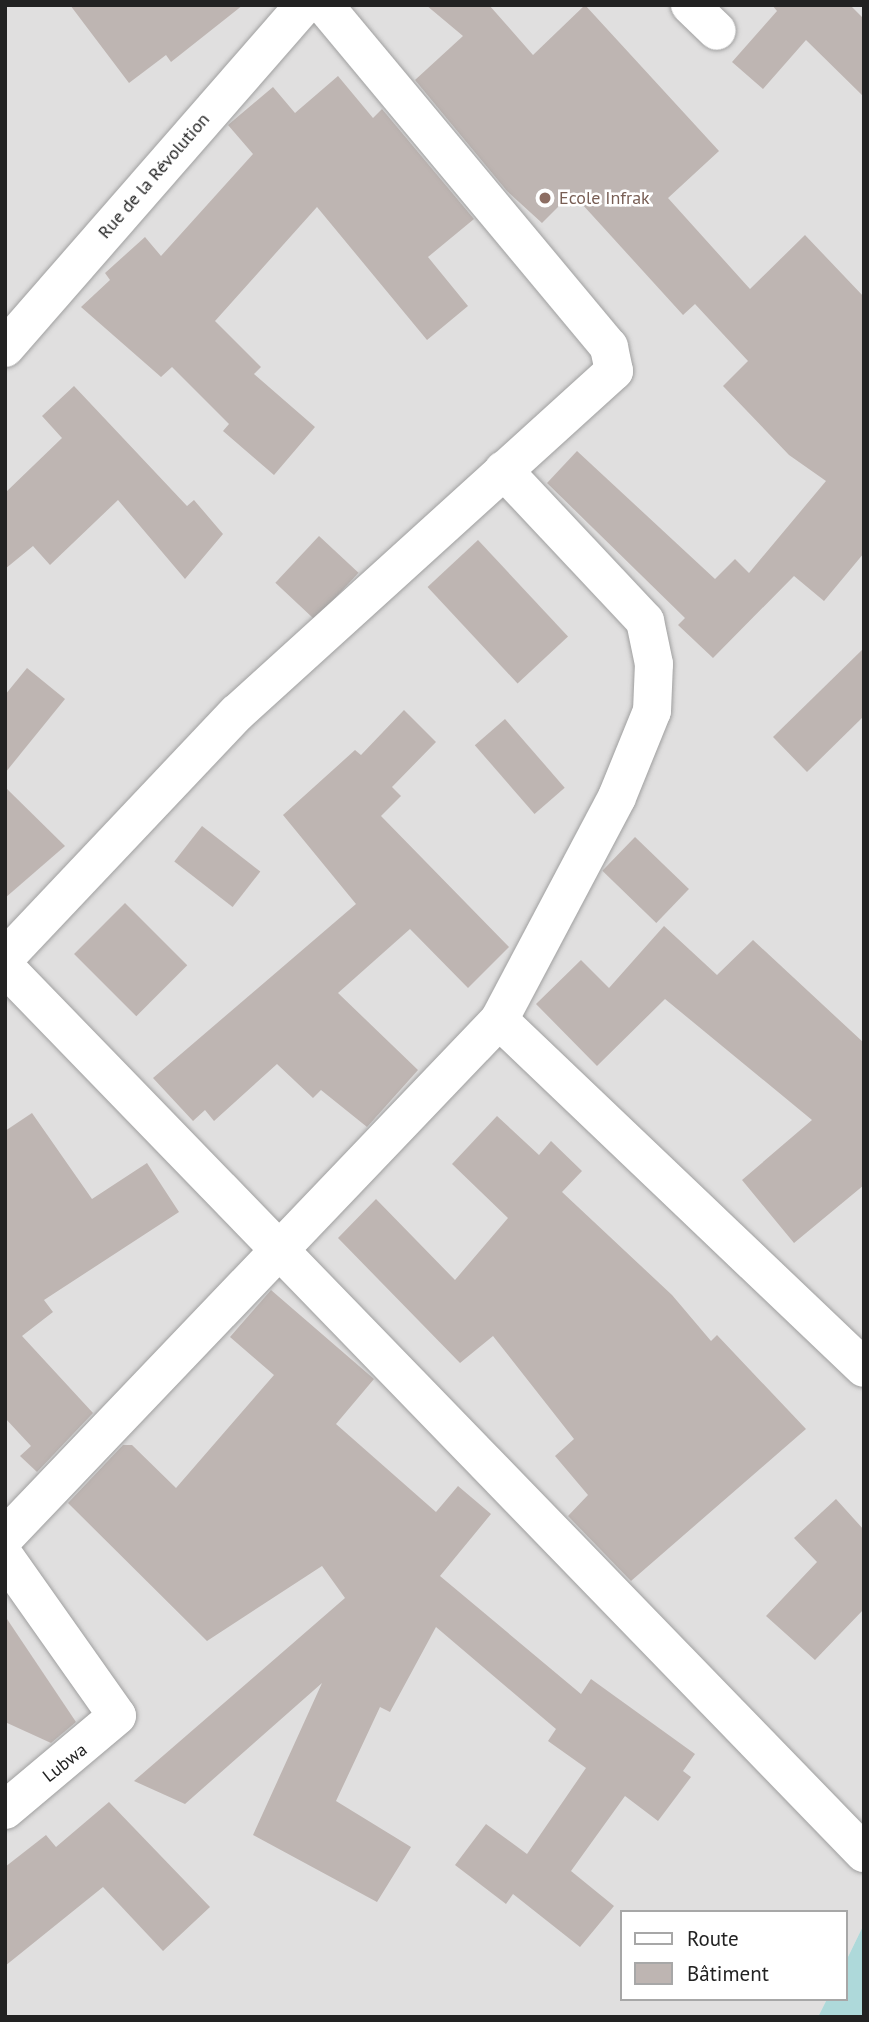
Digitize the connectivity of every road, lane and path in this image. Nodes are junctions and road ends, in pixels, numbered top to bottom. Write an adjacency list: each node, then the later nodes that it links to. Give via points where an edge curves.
1 (304, 5): 5 (street, Rue de la Révolution)
2 (324, 5): 6 (street, via 609,347 614,371 602,386)
3 (690, 5): 4 (street)
4 (717, 31)
5 (5, 348)
6 (503, 470): 7 (street, via 237,713); 9 (street, via 645,621 654,664 652,710 617,797)
7 (5, 958)
8 (5, 967): 10 (street)
9 (499, 1020): 10 (street); 11 (street)
10 (280, 1254): 12 (street); 15 (street)
11 (864, 1368)
12 (5, 1537)
13 (5, 1558): 14 (street, Lubwa, via 117,1712 115,1724)
14 (5, 1810)
15 (864, 1853)

